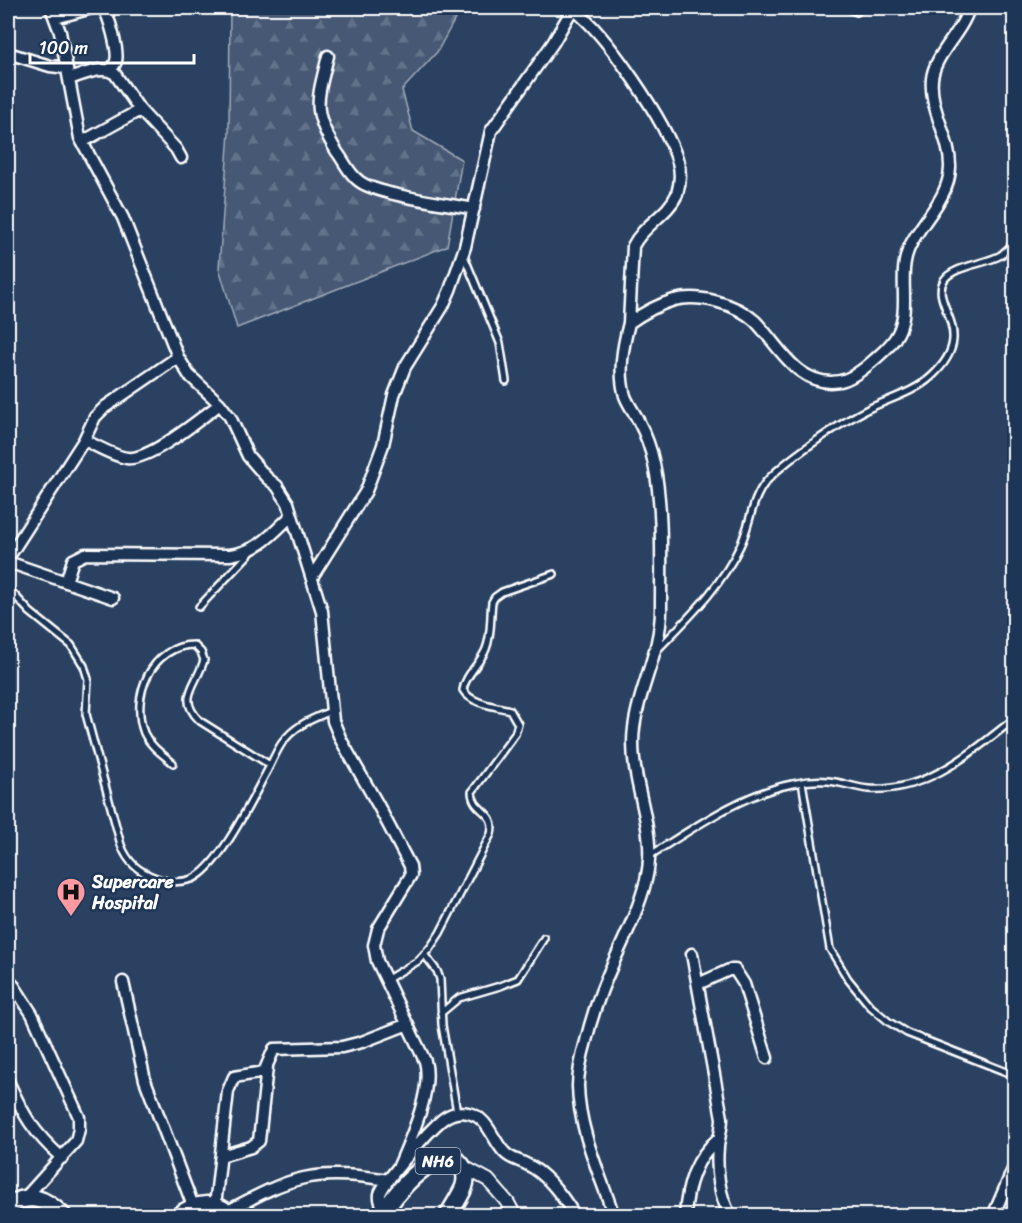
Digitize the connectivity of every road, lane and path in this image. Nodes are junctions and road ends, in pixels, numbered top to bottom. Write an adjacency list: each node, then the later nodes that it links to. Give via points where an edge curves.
1 (92, 8): 7 (street)
2 (103, 8): 10 (street, via 116,53 116,64)
3 (573, 8): 15 (street, via 491,131); 18 (street, via 598,32 631,79 660,123 678,164 680,180 676,195 633,246)
4 (847, 8): 6 (lane)
5 (969, 8): 18 (street, via 933,71 933,97 950,171 941,197 905,260 902,324 890,346 849,378 830,382 791,364 755,321 736,308 715,301 677,300)
6 (857, 12)
7 (53, 13): 11 (street)
8 (8, 53): 11 (street)
9 (328, 56): 15 (street, via 317,99 320,121 351,173 379,191)
10 (110, 70): 11 (street); 12 (street)
11 (68, 74): 13 (street)
12 (140, 110): 13 (street); 14 (street)
13 (82, 142): 19 (street, via 123,218)
14 (181, 158)
15 (474, 208): 17 (street)
16 (1014, 242): 32 (lane, via 1002,254 946,277 942,295 954,337 952,350 931,377 856,416 774,473 755,501 729,567 704,602)
17 (463, 255): 20 (lane, via 500,343); 27 (street, via 443,306 405,367 366,491)
18 (629, 322): 32 (street, via 621,379 654,464 659,512 662,610)
19 (178, 357): 21 (street, via 189,375); 22 (street, via 105,407 95,417)
20 (506, 381)
21 (220, 404): 22 (street, via 139,458 126,458); 23 (street, via 248,456 283,493)
22 (84, 440): 25 (street)
23 (292, 515): 24 (street); 27 (street)
24 (255, 549): 28 (street, via 230,555 84,554 73,560); 31 (lane)
25 (8, 560): 28 (street)
26 (554, 574): 40 (lane, via 495,597 490,637 464,683 462,690 466,696 510,710 518,724 515,734 472,792 476,806 490,817 491,834 440,933)
27 (312, 577): 33 (street, via 322,610)
28 (66, 582): 30 (street)
29 (8, 588): 36 (lane, via 30,612 71,645 84,666 88,679 88,724 121,845 133,866 166,881 192,879 204,871 225,846)
30 (113, 598)
31 (199, 608)
32 (653, 654): 38 (street, via 633,740 650,836)
33 (331, 711): 36 (lane, via 292,731); 43 (street, via 336,730 410,866 411,875 378,929 374,945)
34 (1014, 719): 37 (lane, via 944,770 916,783 871,789 830,781)
35 (173, 764): 36 (lane, via 152,746 145,734 141,721 142,685 168,653 194,645 204,660 189,694 188,705 193,714)
36 (270, 765)
37 (802, 782): 38 (lane, via 748,798); 50 (lane, via 830,949 848,979 870,1006 907,1033)
38 (649, 856): 69 (street, via 638,904 591,1021 578,1085 587,1139)
39 (544, 938): 46 (lane, via 518,979 459,998)
40 (424, 954): 43 (lane); 46 (lane, via 440,979)
41 (692, 954): 45 (street)
42 (8, 980): 55 (street, via 32,1014 79,1117 76,1141)
43 (386, 980): 47 (street)
44 (123, 982): 62 (street, via 145,1080)
45 (698, 984): 48 (street, via 729,970 740,975); 53 (street, via 722,1119)
46 (441, 1013): 52 (lane)
47 (408, 1024): 49 (street, via 342,1047 274,1049); 56 (street, via 428,1071 413,1132)
48 (767, 1058)
49 (267, 1067): 54 (street, via 259,1141 251,1148); 54 (street, via 264,1072 230,1081)
50 (1014, 1075)
51 (9, 1087): 55 (street, via 40,1138)
52 (457, 1112): 56 (street, via 444,1118); 68 (street, via 482,1119 504,1152 541,1173)
53 (719, 1138): 70 (street, via 698,1162 687,1194); 71 (street, via 717,1149)
54 (221, 1156): 63 (street)
55 (62, 1158): 60 (street)
56 (399, 1166): 59 (street)
57 (462, 1166): 64 (highway, NH6, via 446,1159 423,1168 397,1191); 66 (highway, NH6, via 464,1187); 67 (street, via 488,1180)
58 (1014, 1167): 72 (street)
59 (389, 1180): 63 (street, via 306,1177 269,1189); 64 (street, via 380,1197)
60 (24, 1199): 61 (highway); 65 (highway, via 42,1199)
61 (8, 1206)
62 (186, 1211): 63 (highway)
63 (224, 1211)
64 (384, 1213)
65 (63, 1215)
66 (448, 1215)
67 (515, 1215)
68 (575, 1215)
69 (614, 1215)
70 (685, 1215)
71 (727, 1215)
72 (993, 1215)

